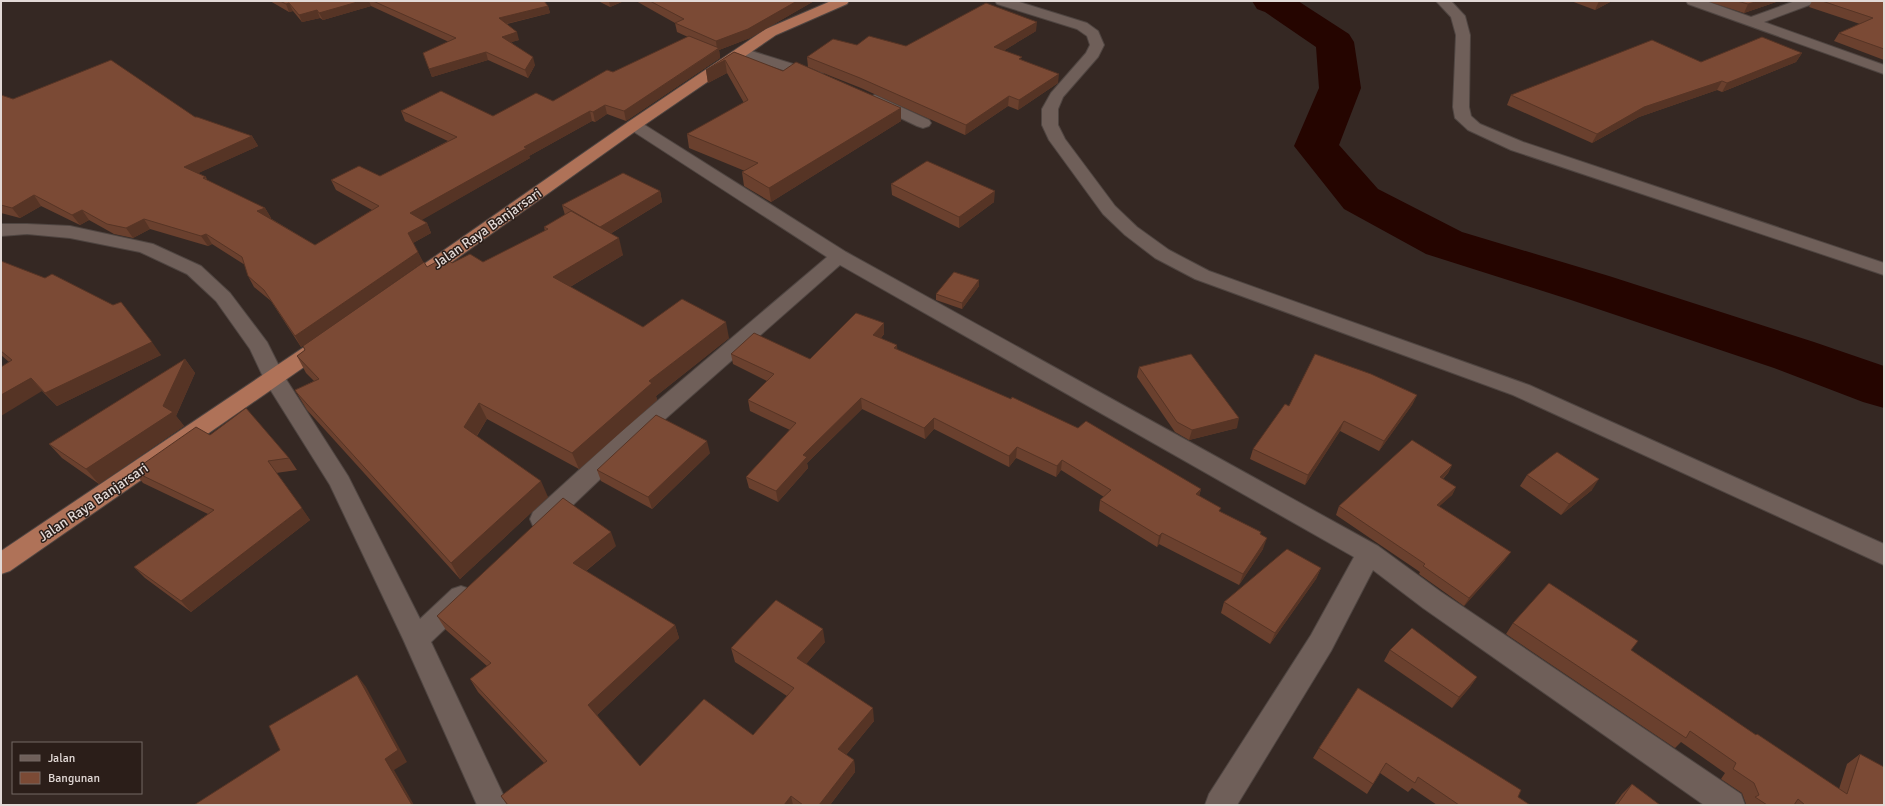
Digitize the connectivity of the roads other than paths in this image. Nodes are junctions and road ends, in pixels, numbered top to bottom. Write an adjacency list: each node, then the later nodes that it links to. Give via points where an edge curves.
1 (842, 1): 7 (highway, Jalan Raya Banjarsari, via 771,32)
2 (1002, 1): 21 (street, via 1076,24 1093,34 1097,45 1093,54 1056,96 1050,109 1050,125 1057,140 1109,210 1131,231 1162,254 1202,275 1521,390)
3 (1444, 1): 15 (street, via 1458,16 1463,35 1461,107 1463,118 1474,127 1517,146)
4 (1693, 1): 6 (street)
5 (1807, 1): 6 (street)
6 (1751, 22): 8 (street)
7 (742, 52): 9 (street); 12 (highway, Jalan Raya Banjarsari)
8 (1884, 70)
9 (828, 80)
10 (861, 94): 11 (street)
11 (922, 123)
12 (634, 125): 14 (street); 16 (highway, Jalan Raya Banjarsari)
13 (1, 230): 18 (street, via 70,232 146,248 194,270 223,297 260,347)
14 (839, 256): 19 (street, via 630,437); 20 (street)
15 (1884, 269)
16 (405, 286)
17 (340, 332): 18 (highway, Jalan Raya Banjarsari)
18 (274, 378): 22 (highway, Jalan Raya Banjarsari); 24 (street, via 340,482)
19 (528, 532)
20 (1369, 553): 26 (street, via 1321,643); 27 (street, via 1438,604)
21 (1884, 555)
22 (1, 564)
23 (478, 580): 24 (street)
24 (416, 639): 25 (street)
25 (493, 805)
26 (1220, 805)
27 (1730, 805)

